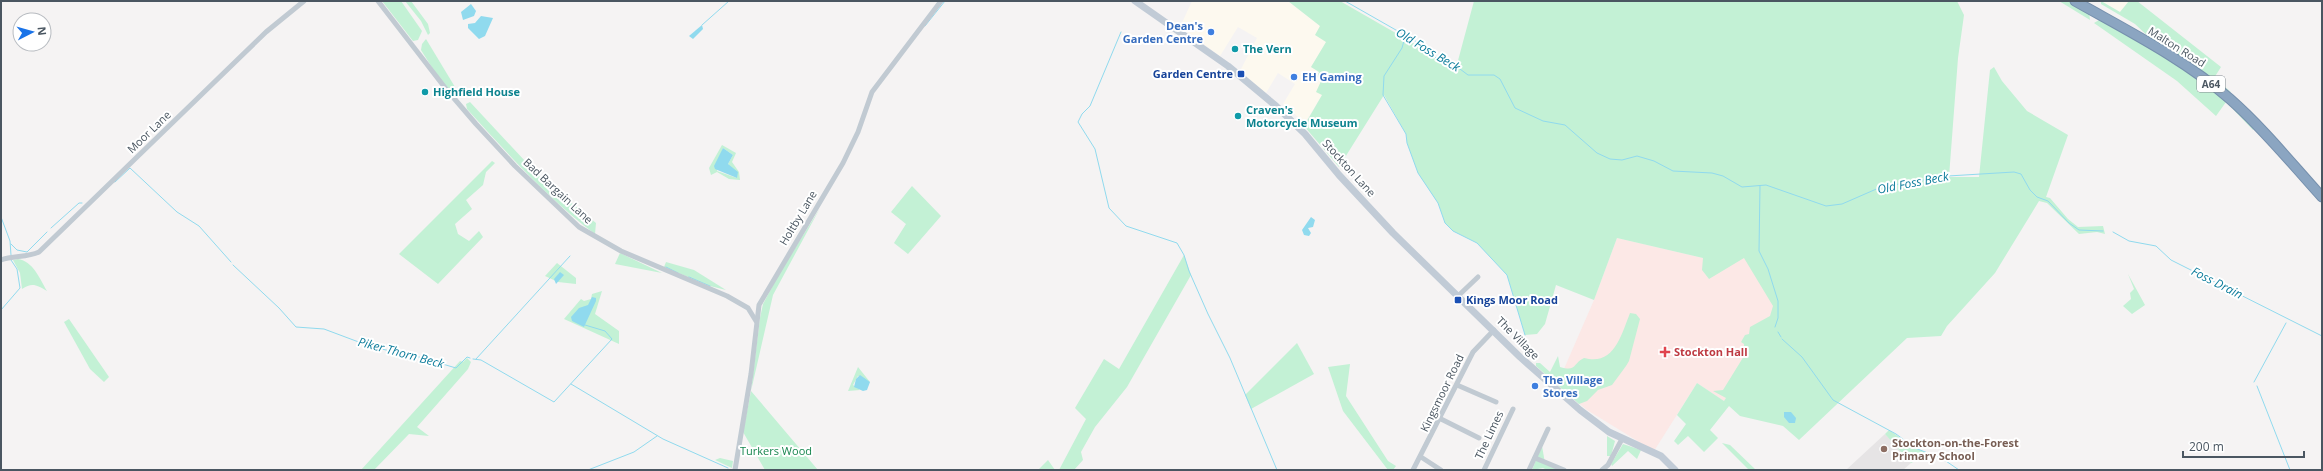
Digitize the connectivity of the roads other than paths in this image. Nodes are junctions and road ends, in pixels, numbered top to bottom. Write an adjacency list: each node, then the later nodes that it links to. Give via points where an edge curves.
1 (304, 1): 8 (street, Moor Lane, via 266,32 38,252 30,256)
2 (378, 1): 12 (street, Bad Bargain Lane, via 476,124 515,166 579,227 621,251 727,296)
3 (941, 1): 11 (street, Holtby Lane, via 872,92 858,132 843,163)
4 (1135, 1): 7 (street, Stockton Lane, via 1228,66 1276,106)
5 (2075, 1): 6 (highway, Malton Road / A64, via 2182,62 2208,81 2240,108)
6 (2322, 197)
7 (1412, 251): 10 (street, The Village)
8 (1, 260)
9 (1478, 277): 10 (street)
10 (1458, 296): 14 (street, The Village)
11 (759, 306): 12 (street); 13 (street, Holtby Lane)
12 (748, 308): 13 (street)
13 (756, 322): 24 (street, Holtby Lane, via 751,374)
14 (1494, 330): 15 (street, Kingsmoor Road, via 1473,352); 21 (street, The Village, via 1525,362 1580,410)
15 (1457, 385): 16 (street); 18 (street, Kingsmoor Road)
16 (1496, 402)
17 (1513, 409): 27 (street, The Limes)
18 (1441, 419): 20 (street); 22 (street, Kingsmoor Road)
19 (1548, 429): 23 (street)
20 (1479, 438)
21 (1622, 439): 30 (street, via 1608,465); 31 (street, The Village, via 1661,456)
22 (1421, 457): 25 (street, Kingsmoor Road); 26 (street)
23 (1535, 458): 28 (street); 29 (street)
24 (735, 470)
25 (1413, 470)
26 (1441, 470)
27 (1484, 470)
28 (1529, 470)
29 (1564, 470)
30 (1602, 470)
31 (1675, 470)

